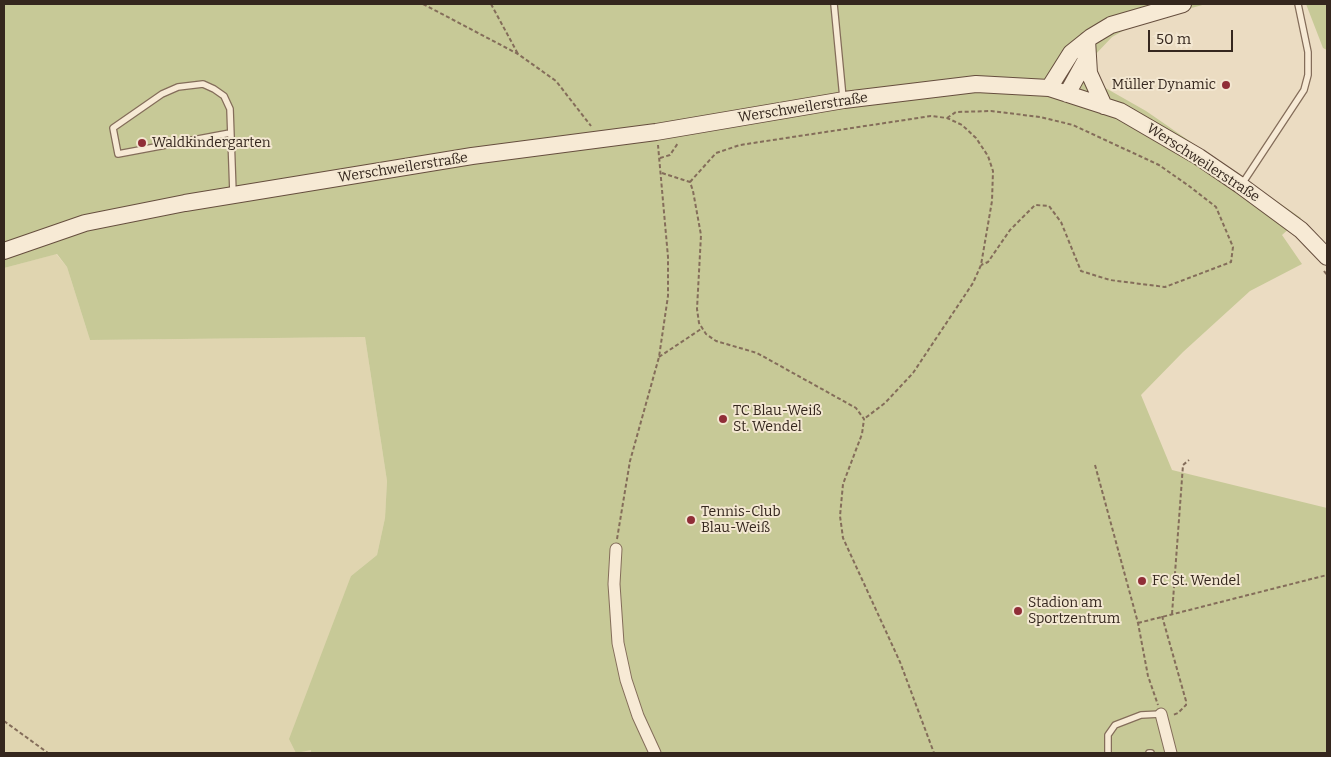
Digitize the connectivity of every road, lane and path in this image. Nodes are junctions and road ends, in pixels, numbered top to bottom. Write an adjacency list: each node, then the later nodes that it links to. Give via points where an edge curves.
1 (423, 4): 7 (path)
2 (491, 4): 7 (path)
3 (834, 4): 11 (lane)
4 (1183, 4): 6 (main road, via 1111,25)
5 (1298, 4): 21 (lane, via 1308,52 1304,90)
6 (1087, 40): 8 (main road); 9 (main road, via 1071,53)
7 (518, 54): 16 (path, via 556,81)
8 (1086, 58): 10 (main road); 12 (main road, via 1089,74)
9 (1049, 88): 10 (main road, Werschweilerstraße); 11 (main road, Werschweilerstraße, via 976,84)
10 (1067, 94): 12 (main road, Werschweilerstraße)
11 (844, 100): 14 (main road, Werschweilerstraße)
12 (1104, 106): 21 (main road, Werschweilerstraße, via 1152,129)
13 (948, 118): 20 (path, via 931,116 740,145 716,153); 25 (path, via 976,138 993,171 992,201); 25 (path, via 956,112 990,111 1040,117 1089,132 1159,165 1216,207 1232,247 1231,262 1164,287 1110,280 1082,271 1061,222 1049,206 1036,205 1010,230 988,262)
14 (656, 132): 16 (main road, Werschweilerstraße); 18 (path)
15 (230, 133): 15 (lane, via 230,109 224,96 203,84 188,84 162,94 113,128 118,154); 22 (lane)
16 (602, 139): 22 (main road, Werschweilerstraße, via 472,156)
17 (678, 142): 18 (path, via 670,155)
18 (660, 158): 19 (path)
19 (662, 173): 20 (path); 28 (path, via 668,296)
20 (690, 182): 27 (path, via 701,235 697,308)
21 (1240, 186): 24 (main road, Werschweilerstraße, via 1301,230)
22 (233, 195): 23 (main road, Werschweilerstraße, via 85,223)
23 (4, 251)
24 (1324, 263): 26 (path)
25 (981, 265): 29 (path, via 963,298 912,373 885,403)
26 (1327, 275)
27 (701, 328): 28 (path); 29 (path, via 716,341 757,353 856,408)
28 (659, 356): 32 (path, via 630,461)
29 (864, 419): 41 (path, via 862,434 843,484 840,516 843,538 900,662)
30 (1189, 460): 34 (path, via 1183,465)
31 (1095, 465): 36 (path)
32 (616, 549): 40 (street, via 614,584 618,643 629,689)
33 (1327, 575): 34 (path)
34 (1172, 614): 35 (path)
35 (1162, 616): 36 (path); 37 (path, via 1186,705 1170,716)
36 (1138, 623): 37 (path, via 1148,676)
37 (1160, 714): 42 (lane, via 1142,715 1115,725 1108,735); 43 (street)
38 (4, 721): 39 (path)
39 (48, 753)
40 (654, 753)
41 (934, 753)
42 (1108, 753)
43 (1171, 753)

